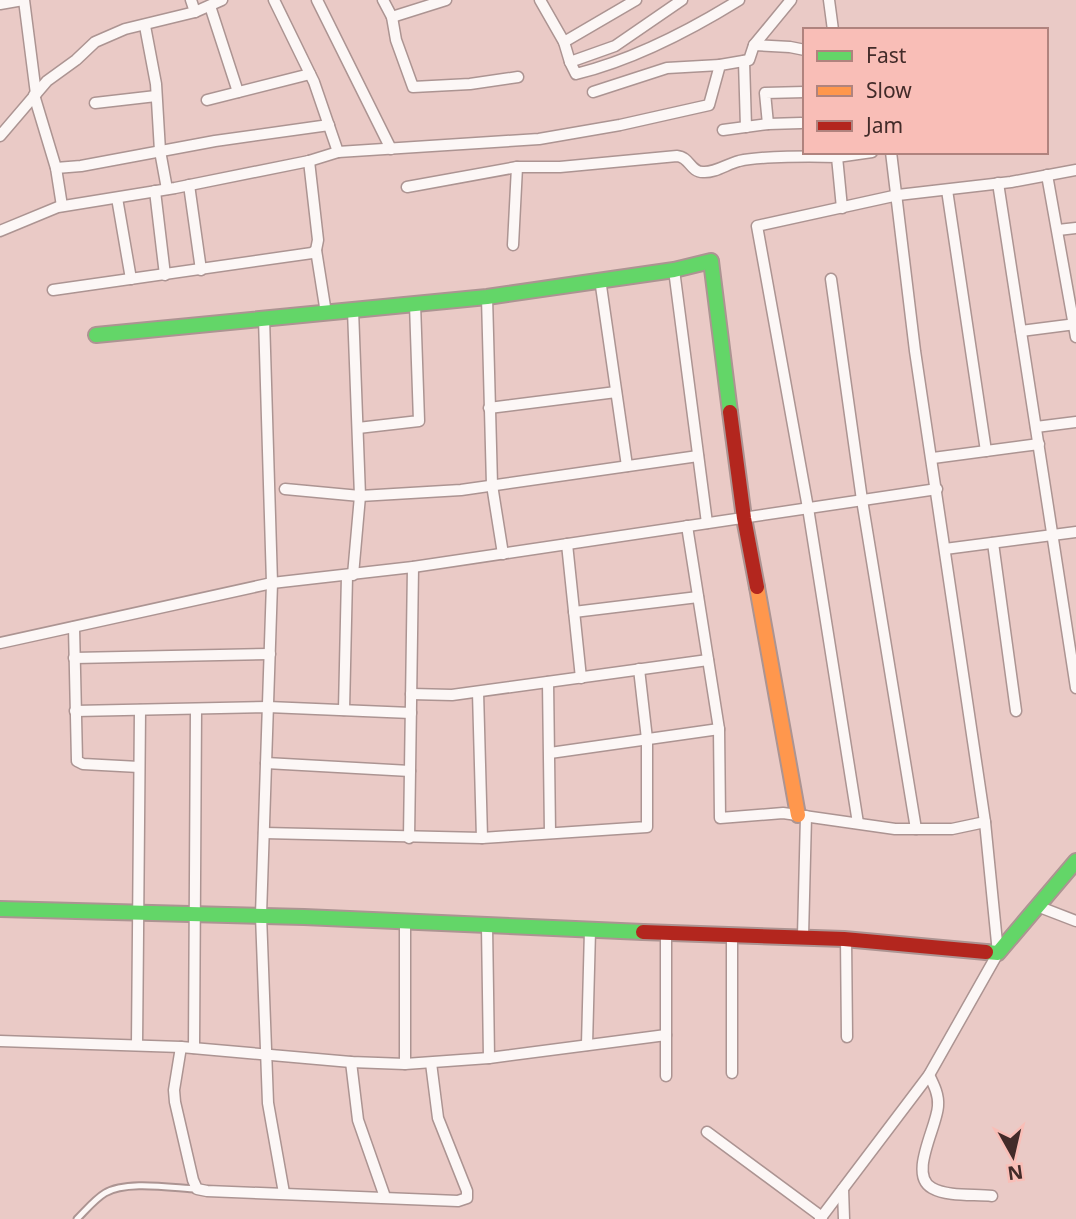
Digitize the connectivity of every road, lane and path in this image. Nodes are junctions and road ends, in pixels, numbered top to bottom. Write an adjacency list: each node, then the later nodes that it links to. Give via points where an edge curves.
1 (23, 0): 14 (street); 31 (street)
2 (191, 0): 16 (street)
3 (222, 0): 15 (street)
4 (274, 0): 26 (street)
5 (317, 0): 41 (street)
6 (383, 0): 17 (street)
7 (446, 0): 17 (street)
8 (540, 0): 20 (street)
9 (636, 0): 20 (street)
10 (682, 0): 24 (street, via 615,46)
11 (739, 0): 24 (street, via 608,66 576,74)
12 (791, 0): 21 (street)
13 (829, 0): 19 (street)
14 (0, 5)
15 (211, 6): 16 (street); 28 (street)
16 (195, 12): 18 (street)
17 (392, 18): 27 (street, via 413,87)
18 (145, 26): 31 (street, via 95,41); 32 (street)
19 (834, 28)
20 (564, 42): 24 (street)
21 (754, 46): 22 (street); 23 (street, via 749,60)
22 (803, 50)
23 (744, 61): 25 (street); 38 (street)
24 (569, 62)
25 (720, 65): 29 (street, via 667,68); 41 (street, via 709,105 539,139)
26 (310, 75): 28 (street); 37 (street)
27 (518, 77)
28 (238, 92): 33 (street)
29 (593, 92)
30 (803, 92): 36 (street, via 765,93)
31 (35, 95): 40 (street); 48 (street)
32 (156, 96): 34 (street); 42 (street)
33 (207, 100)
34 (95, 103)
35 (801, 123): 36 (street)
36 (768, 124): 38 (street)
37 (329, 125): 42 (street); 43 (street)
38 (746, 127): 39 (street)
39 (723, 130)
40 (0, 136)
41 (391, 149): 43 (street)
42 (160, 151): 48 (street); 54 (street)
43 (338, 152): 46 (street)
44 (891, 154): 57 (street)
45 (838, 155): 47 (street, via 738,162 706,172 693,169 687,159 677,156); 60 (street)
46 (309, 161): 52 (street); 65 (street)
47 (517, 167): 53 (street); 64 (street)
48 (56, 168): 59 (street)
49 (1076, 170): 50 (street)
50 (1048, 176): 51 (street); 62 (street)
51 (998, 183): 55 (street); 80 (street)
52 (189, 185): 54 (street); 66 (street)
53 (407, 187)
54 (167, 189): 56 (street)
55 (947, 190): 57 (street); 89 (street)
56 (155, 191): 58 (street); 69 (street)
57 (898, 195): 60 (street); 91 (street, via 915,351)
58 (117, 198): 59 (street); 70 (street)
59 (62, 206): 63 (street)
60 (842, 208): 98 (street, via 757,226)
61 (1076, 228): 62 (street)
62 (1058, 230): 68 (street)
63 (0, 231)
64 (513, 245)
65 (316, 250): 66 (street); 77 (street)
66 (201, 270): 69 (street)
67 (674, 270): 71 (street); 90 (street); 99 (street, via 711,261)
68 (1071, 273): 79 (street)
69 (165, 275): 70 (street)
70 (131, 279): 73 (street)
71 (600, 279): 74 (street); 83 (street)
72 (831, 279): 97 (street)
73 (53, 290)
74 (487, 297): 75 (street); 84 (street)
75 (415, 304): 76 (street); 87 (street, via 419,421)
76 (353, 310): 77 (street); 87 (street)
77 (326, 313): 78 (street)
78 (264, 318): 81 (street); 110 (street)
79 (1075, 324): 80 (street); 82 (street)
80 (1021, 331): 86 (street)
81 (96, 335)
82 (1076, 337)
83 (616, 392): 84 (street); 92 (street)
84 (489, 408): 93 (street)
85 (1076, 422): 86 (street)
86 (1036, 427): 88 (street)
87 (358, 428): 96 (street)
88 (1039, 444): 89 (street); 103 (street)
89 (986, 451): 91 (street)
90 (698, 456): 92 (street); 100 (street)
91 (933, 458): 95 (street)
92 (626, 466): 93 (street)
93 (492, 485): 96 (street); 107 (street)
94 (285, 489): 96 (street)
95 (937, 489): 97 (street); 106 (street)
96 (360, 496): 109 (street)
97 (862, 500): 98 (street); 140 (street)
98 (808, 508): 99 (street); 139 (street)
99 (744, 518): 100 (street); 137 (street)
100 (707, 523): 101 (street)
101 (687, 526): 105 (street); 111 (street)
102 (1076, 533): 103 (street)
103 (1054, 536): 104 (street); 121 (street)
104 (993, 543): 106 (street); 129 (street)
105 (567, 544): 107 (street); 112 (street)
106 (945, 549): 138 (street)
107 (503, 554): 108 (street)
108 (413, 567): 109 (street); 123 (street)
109 (350, 575): 110 (street); 127 (street)
110 (272, 583): 113 (street); 115 (street)
111 (698, 597): 112 (street); 117 (street)
112 (574, 612): 119 (street)
113 (74, 627): 114 (street); 116 (street)
114 (0, 643)
115 (270, 654): 116 (street); 124 (street)
116 (74, 658): 128 (street)
117 (708, 660): 118 (street); 131 (street)
118 (639, 669): 119 (street); 132 (street)
119 (581, 678): 120 (street)
120 (548, 682): 122 (street); 133 (street)
121 (1076, 688)
122 (478, 692): 123 (street); 144 (street)
123 (411, 694): 130 (street)
124 (268, 707): 125 (street); 127 (street); 134 (street)
125 (196, 709): 126 (street); 149 (street)
126 (139, 710): 128 (street); 135 (street)
127 (344, 710): 130 (street)
128 (75, 711): 135 (street, via 77,761)
129 (1016, 711)
130 (411, 713): 136 (street)
131 (719, 729): 132 (street); 137 (street, via 720,818)
132 (647, 739): 133 (street); 142 (street, via 647,827)
133 (550, 753): 142 (street)
134 (266, 763): 136 (street); 141 (street)
135 (139, 766): 148 (street)
136 (410, 771): 143 (street)
137 (802, 816): 139 (street); 157 (street)
138 (985, 822): 140 (street, via 952,829); 159 (street)
139 (858, 823): 140 (street)
140 (916, 829)
141 (264, 833): 143 (street); 150 (street)
142 (550, 833): 144 (street)
143 (409, 838): 144 (street)
144 (482, 838)
145 (1076, 860): 146 (street)
146 (1037, 906): 152 (street); 159 (street)
147 (0, 909): 148 (street)
148 (139, 914): 149 (street); 163 (street)
149 (195, 915): 150 (street); 166 (street)
150 (261, 915): 151 (street); 167 (street)
151 (405, 921): 153 (street); 171 (street)
152 (1076, 921)
153 (487, 926): 154 (street); 168 (street)
154 (590, 930): 155 (street); 164 (street)
155 (666, 931): 156 (street); 160 (street)
156 (732, 934): 157 (street); 172 (street)
157 (803, 936): 158 (street)
158 (846, 938): 159 (street); 161 (street)
159 (998, 953): 173 (street)
160 (666, 1035): 164 (street); 174 (street)
161 (846, 1037)
162 (0, 1041): 163 (street)
163 (137, 1045): 165 (street)
164 (587, 1045): 168 (street)
165 (181, 1047): 166 (street); 177 (street, via 175,1102)
166 (194, 1048): 167 (street)
167 (265, 1055): 169 (street); 178 (street, via 269,1117)
168 (489, 1058): 170 (street)
169 (351, 1062): 171 (street); 180 (street, via 358,1120)
170 (430, 1063): 171 (street); 180 (street, via 438,1118 467,1199)
171 (405, 1064)
172 (732, 1073)
173 (929, 1075): 176 (street); 179 (street, via 938,1110 923,1163 925,1182 936,1190)
174 (666, 1076)
175 (707, 1132): 181 (street)
176 (843, 1188): 181 (street); 183 (street)
177 (197, 1189): 178 (street); 182 (lane, via 113,1189)
178 (284, 1193): 180 (street)
179 (992, 1196)
180 (385, 1197)
181 (821, 1218)
182 (77, 1219)
183 (844, 1219)

